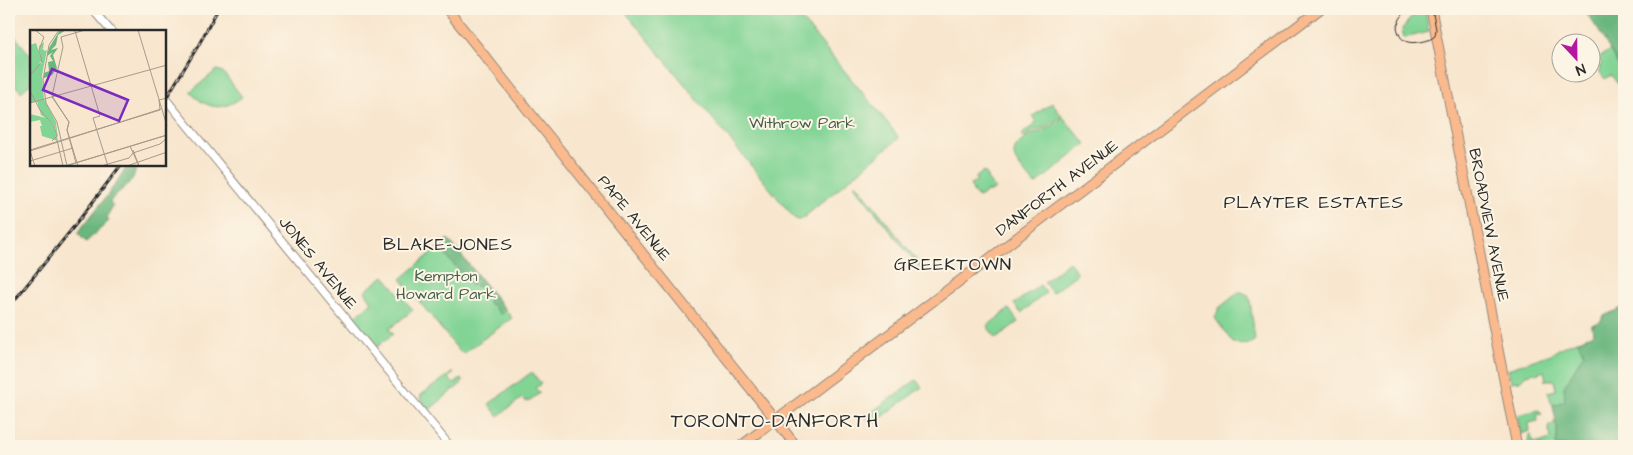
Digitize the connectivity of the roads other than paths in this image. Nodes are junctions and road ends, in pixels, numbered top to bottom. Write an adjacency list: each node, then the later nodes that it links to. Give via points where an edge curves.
1 (92, 9): 5 (street)
2 (447, 9): 7 (main road, PAPE AVENUE)
3 (1320, 9): 7 (main road, DANFORTH AVENUE)
4 (1431, 9): 11 (main road, BROADVIEW AVENUE)
5 (110, 30)
6 (166, 99): 8 (street, JONES AVENUE)
7 (776, 420): 9 (main road, DANFORTH AVENUE); 10 (main road, PAPE AVENUE)
8 (450, 446)
9 (741, 446)
10 (796, 446)
11 (1517, 446)

